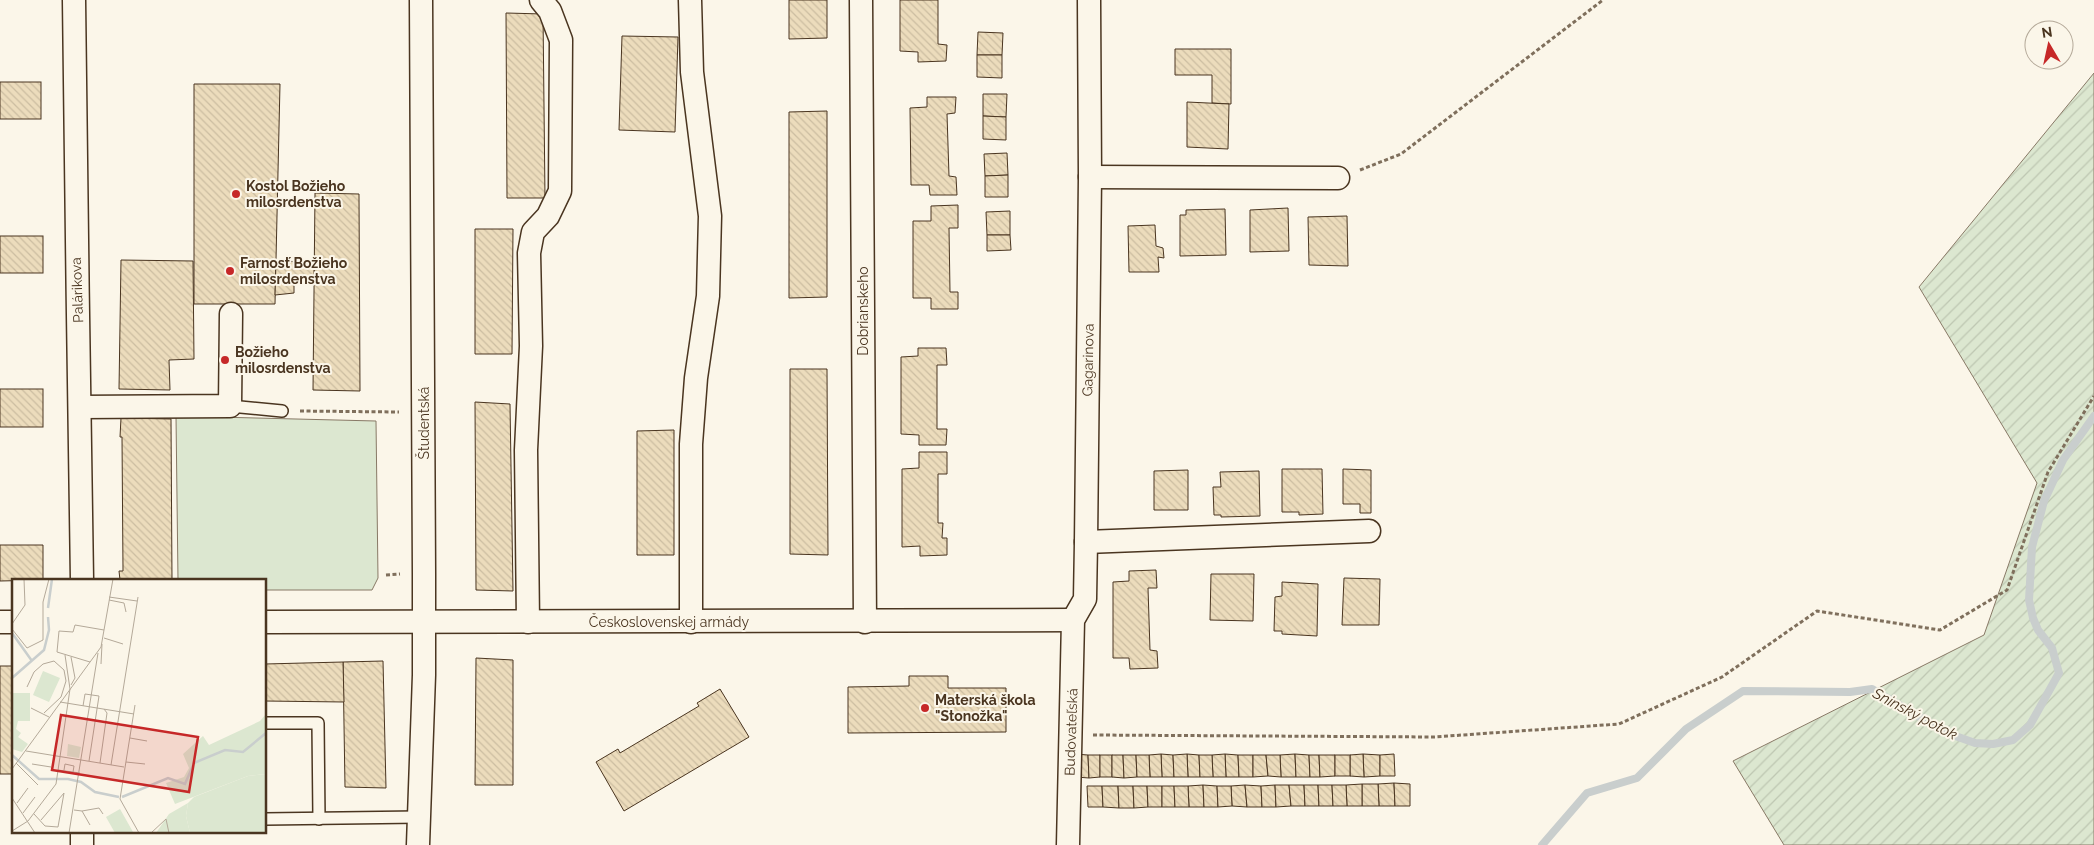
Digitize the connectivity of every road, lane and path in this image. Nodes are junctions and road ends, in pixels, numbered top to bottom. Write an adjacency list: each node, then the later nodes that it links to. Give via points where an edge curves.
1 (74, 0): 12 (street, Palárikova)
2 (421, 0): 26 (street, Študentská)
3 (541, 0): 23 (street, via 550,11 561,40 560,191 548,216 533,232 529,253)
4 (690, 0): 24 (street, via 692,72 710,216 708,296 690,444)
5 (861, 0): 25 (street, Dobrianskeho)
6 (1089, 0): 8 (street, Gagarinova)
7 (1603, 0): 9 (path, via 1401,154)
8 (1090, 177): 9 (street); 17 (street, Gagarinova)
9 (1338, 178)
10 (231, 314): 13 (street)
11 (2094, 396): 28 (path, via 2048,472 2007,590 1940,630 1817,611 1722,677 1619,724 1434,737)
12 (80, 406): 13 (street); 20 (street, Palárikova)
13 (230, 406): 14 (lane)
14 (282, 411): 15 (path)
15 (401, 412)
16 (1370, 530): 17 (street)
17 (1086, 542): 21 (street, Gagarinova, via 1085,599)
18 (408, 574): 19 (path)
19 (386, 575)
20 (82, 579)
21 (1074, 620): 25 (street, Československej armády); 28 (street, Budovateľská)
22 (266, 622): 26 (street, Československej armády)
23 (528, 622): 24 (street, Československej armády); 26 (street, Československej armády)
24 (691, 622): 25 (street, Československej armády)
25 (865, 622)
26 (424, 623): 29 (street, Študentská)
27 (266, 723): 31 (lane, via 318,723)
28 (1072, 735): 35 (street, Budovateľská)
29 (419, 817): 31 (lane); 34 (street, Študentská)
30 (266, 819): 31 (lane)
31 (319, 819)
32 (82, 832): 33 (street)
33 (82, 845)
34 (418, 845)
35 (1068, 845)

